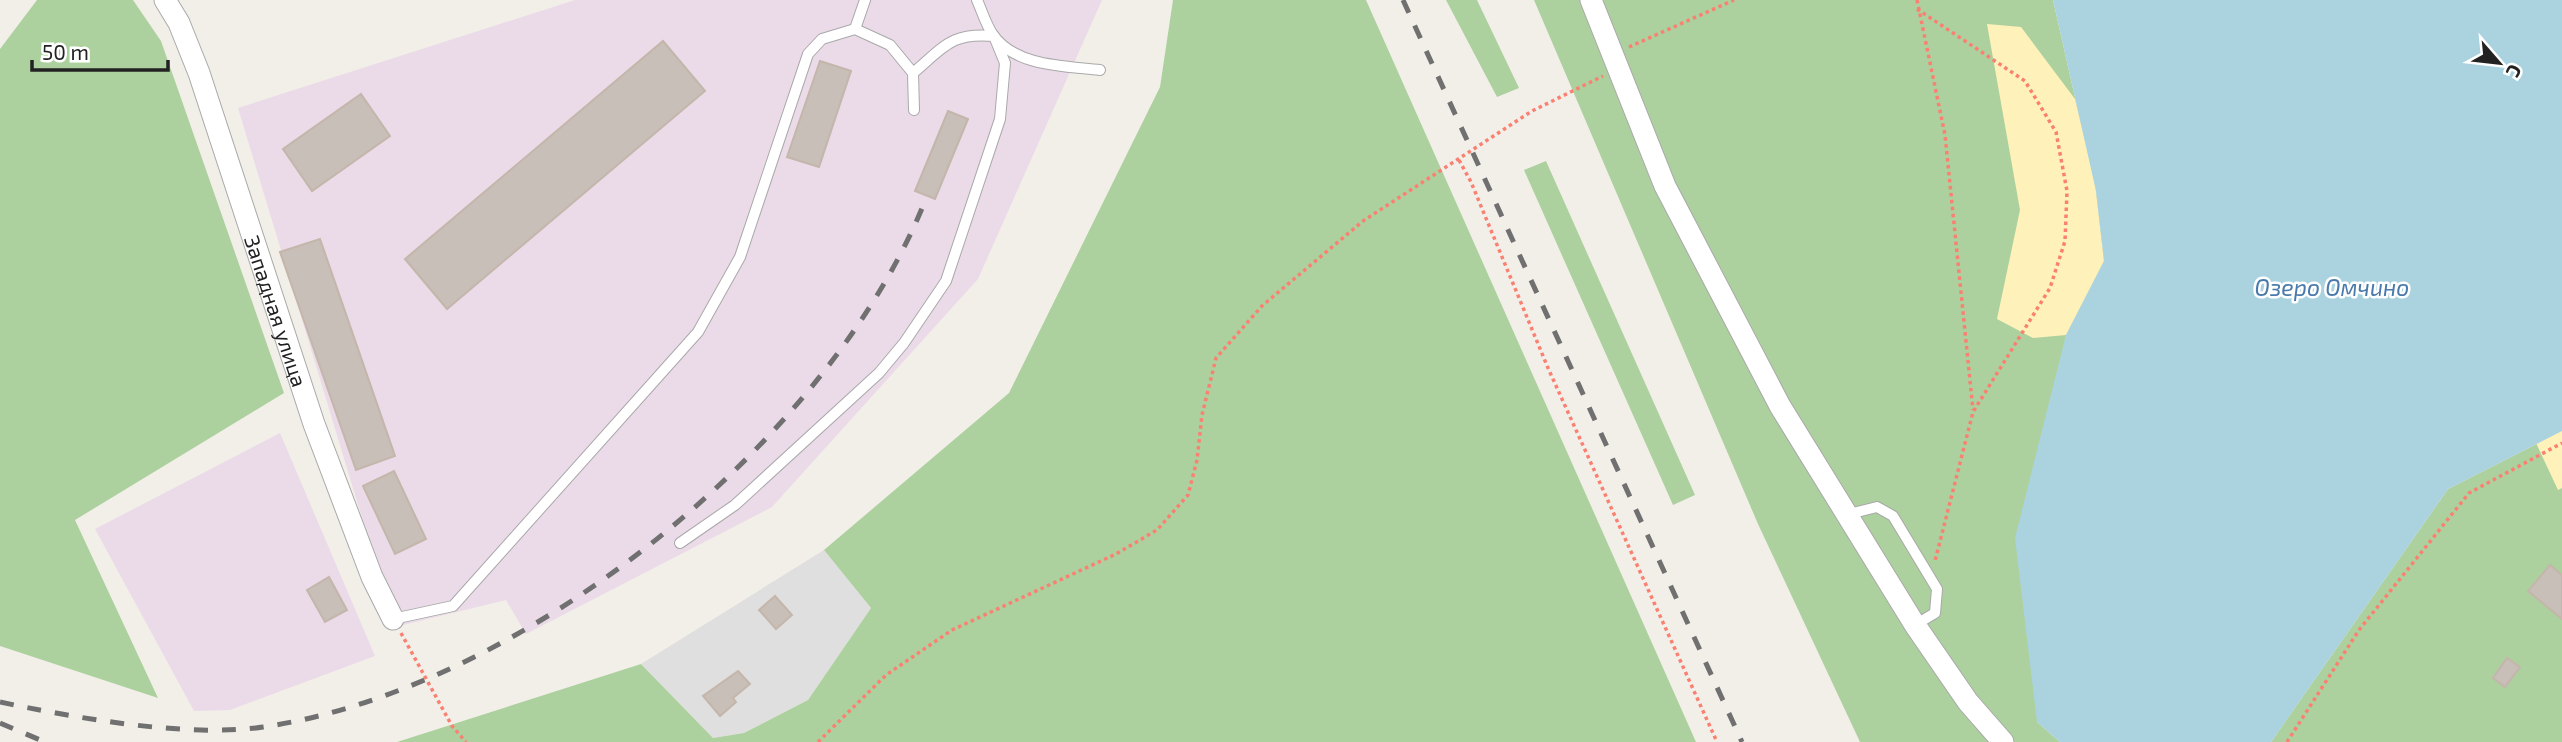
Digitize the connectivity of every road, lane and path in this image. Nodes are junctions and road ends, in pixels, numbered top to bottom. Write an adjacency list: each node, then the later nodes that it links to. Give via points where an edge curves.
1 (165, 0): 20 (street, Западная улица, via 199,73 314,424 372,577)
2 (865, 0): 8 (lane)
3 (977, 0): 9 (lane)
4 (1591, 0): 10 (street)
5 (1734, 0): 10 (path)
6 (1917, 0): 7 (path)
7 (1917, 9): 15 (path, via 1945,135); 15 (path, via 2025,81 2056,132 2067,191 2065,241 2050,288)
8 (855, 29): 12 (lane, via 890,45); 20 (lane, via 822,39 808,54 740,257 698,332 453,606)
9 (994, 36): 11 (lane, via 1016,54 1040,62); 12 (lane, via 966,34 949,42); 18 (lane, via 1005,63 1000,119 946,281 879,373 735,506)
10 (1617, 60): 14 (path); 17 (street, via 1665,187 1780,406)
11 (1100, 70)
12 (914, 73): 13 (lane)
13 (914, 110)
14 (1459, 160): 23 (path, via 1363,221 1262,306 1216,358 1188,495 1157,530 1116,554 952,630 886,675); 24 (path)
15 (1973, 412): 19 (path)
16 (2562, 443): 26 (path, via 2469,493 2359,630)
17 (1849, 514): 19 (lane, via 1877,507 1893,516); 21 (street)
18 (680, 544)
19 (1932, 580): 21 (lane, via 1937,589 1935,613)
20 (393, 619): 22 (path, via 452,726)
21 (1915, 625): 25 (street, via 1968,702)
22 (466, 742)
23 (818, 742)
24 (1717, 742)
25 (2003, 742)
26 (2287, 742)

